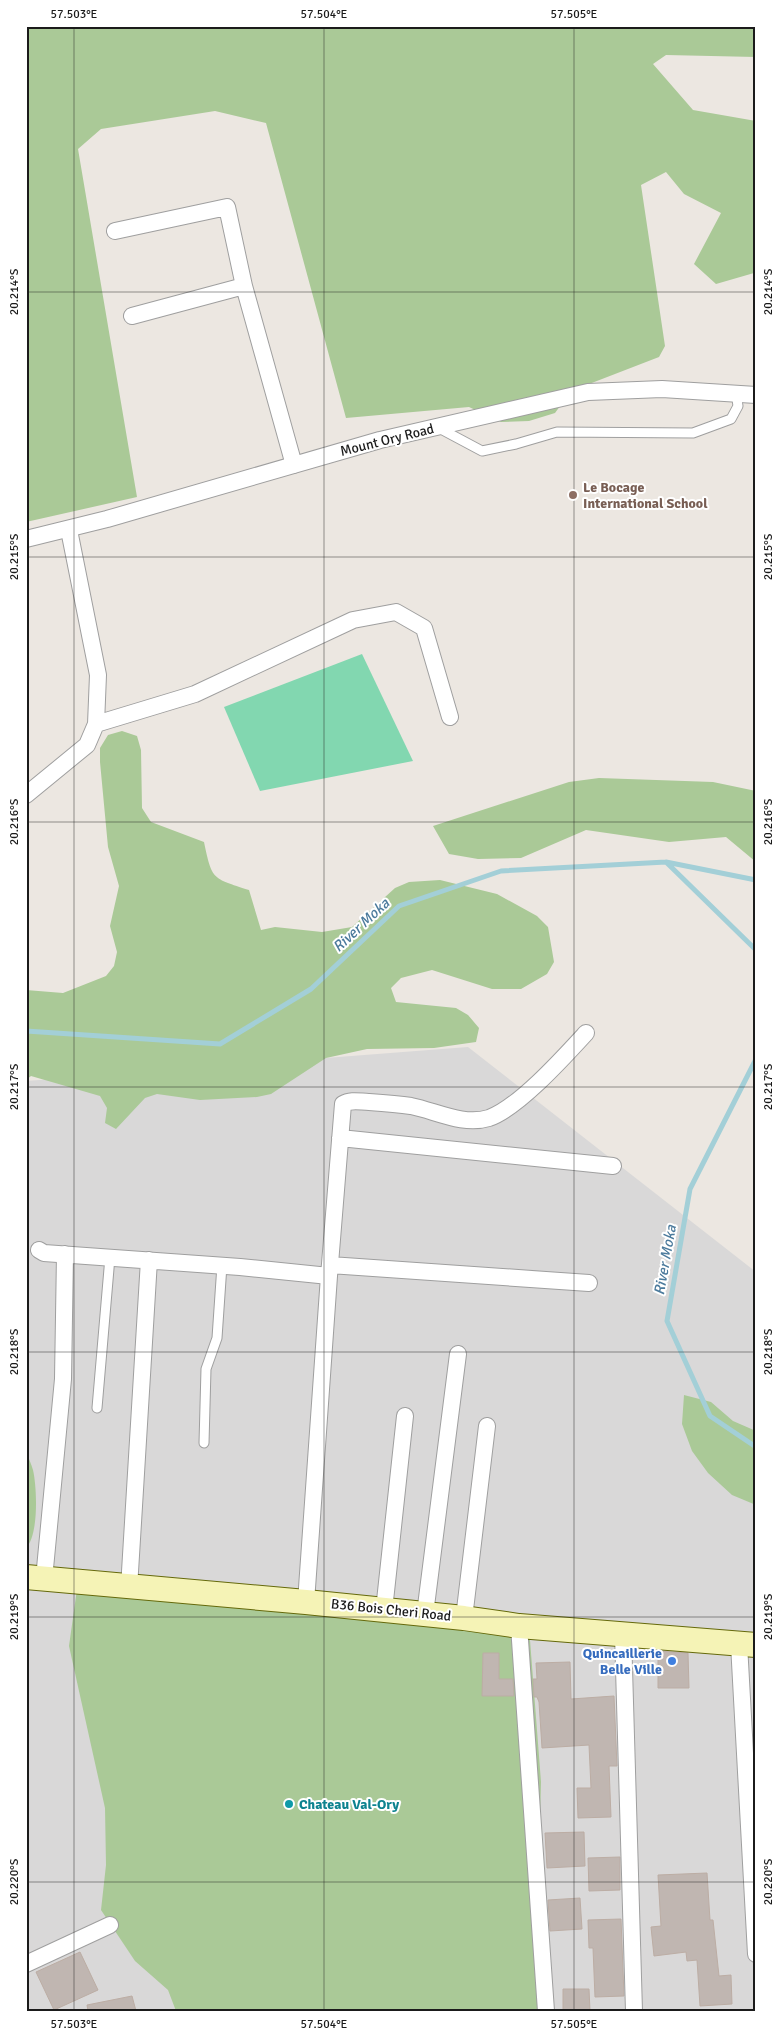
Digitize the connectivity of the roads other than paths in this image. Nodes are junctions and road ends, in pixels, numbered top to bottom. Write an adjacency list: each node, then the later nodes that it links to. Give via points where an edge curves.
1 (115, 231): 2 (street, via 227,207)
2 (244, 286): 3 (street); 7 (street)
3 (132, 316)
4 (736, 394): 5 (street, Mount Ory Road); 6 (street, Mount Ory Road, via 662,389 588,392); 6 (lane, via 738,406 731,420 693,433 557,432 482,451)
5 (756, 395)
6 (437, 427): 7 (street, Mount Ory Road)
7 (294, 465): 8 (street, Mount Ory Road)
8 (69, 530): 9 (street, Mount Ory Road); 11 (street, via 98,675)
9 (26, 539)
10 (450, 718): 11 (street, via 424,628 396,612 353,620 195,694)
11 (96, 724): 12 (street, via 87,745)
12 (26, 795)
13 (586, 1033): 14 (street, via 516,1102 492,1117 466,1120 412,1106 348,1102 342,1108)
14 (340, 1138): 15 (street); 21 (street)
15 (613, 1166)
16 (39, 1250): 17 (street)
17 (65, 1254): 18 (street); 28 (street, via 63,1379)
18 (110, 1257): 19 (street); 24 (lane)
19 (149, 1260): 20 (street); 29 (street)
20 (222, 1266): 21 (street); 27 (lane, via 217,1338 206,1369)
21 (329, 1270): 22 (street, via 406,1269); 30 (street)
22 (589, 1283)
23 (458, 1354): 32 (street)
24 (97, 1408)
25 (405, 1416): 31 (street)
26 (487, 1426): 33 (street)
27 (204, 1443)
28 (35, 1578): 29 (main road, B36 Bois Cheri Road)
29 (129, 1588): 30 (main road, B36 Bois Cheri Road)
30 (306, 1602): 31 (main road, B36 Bois Cheri Road)
31 (384, 1610): 32 (main road, B36 Bois Cheri Road)
32 (425, 1614): 33 (main road, B36 Bois Cheri Road)
33 (464, 1618): 34 (main road, B36 Bois Cheri Road)
34 (519, 1626): 35 (main road, B36 Bois Cheri Road); 40 (street)
35 (623, 1634): 36 (main road, B36 Bois Cheri Road); 41 (street)
36 (748, 1644): 38 (street)
37 (110, 1924): 39 (street)
38 (756, 1954)
39 (26, 1964)
40 (546, 2011)
41 (634, 2011)

